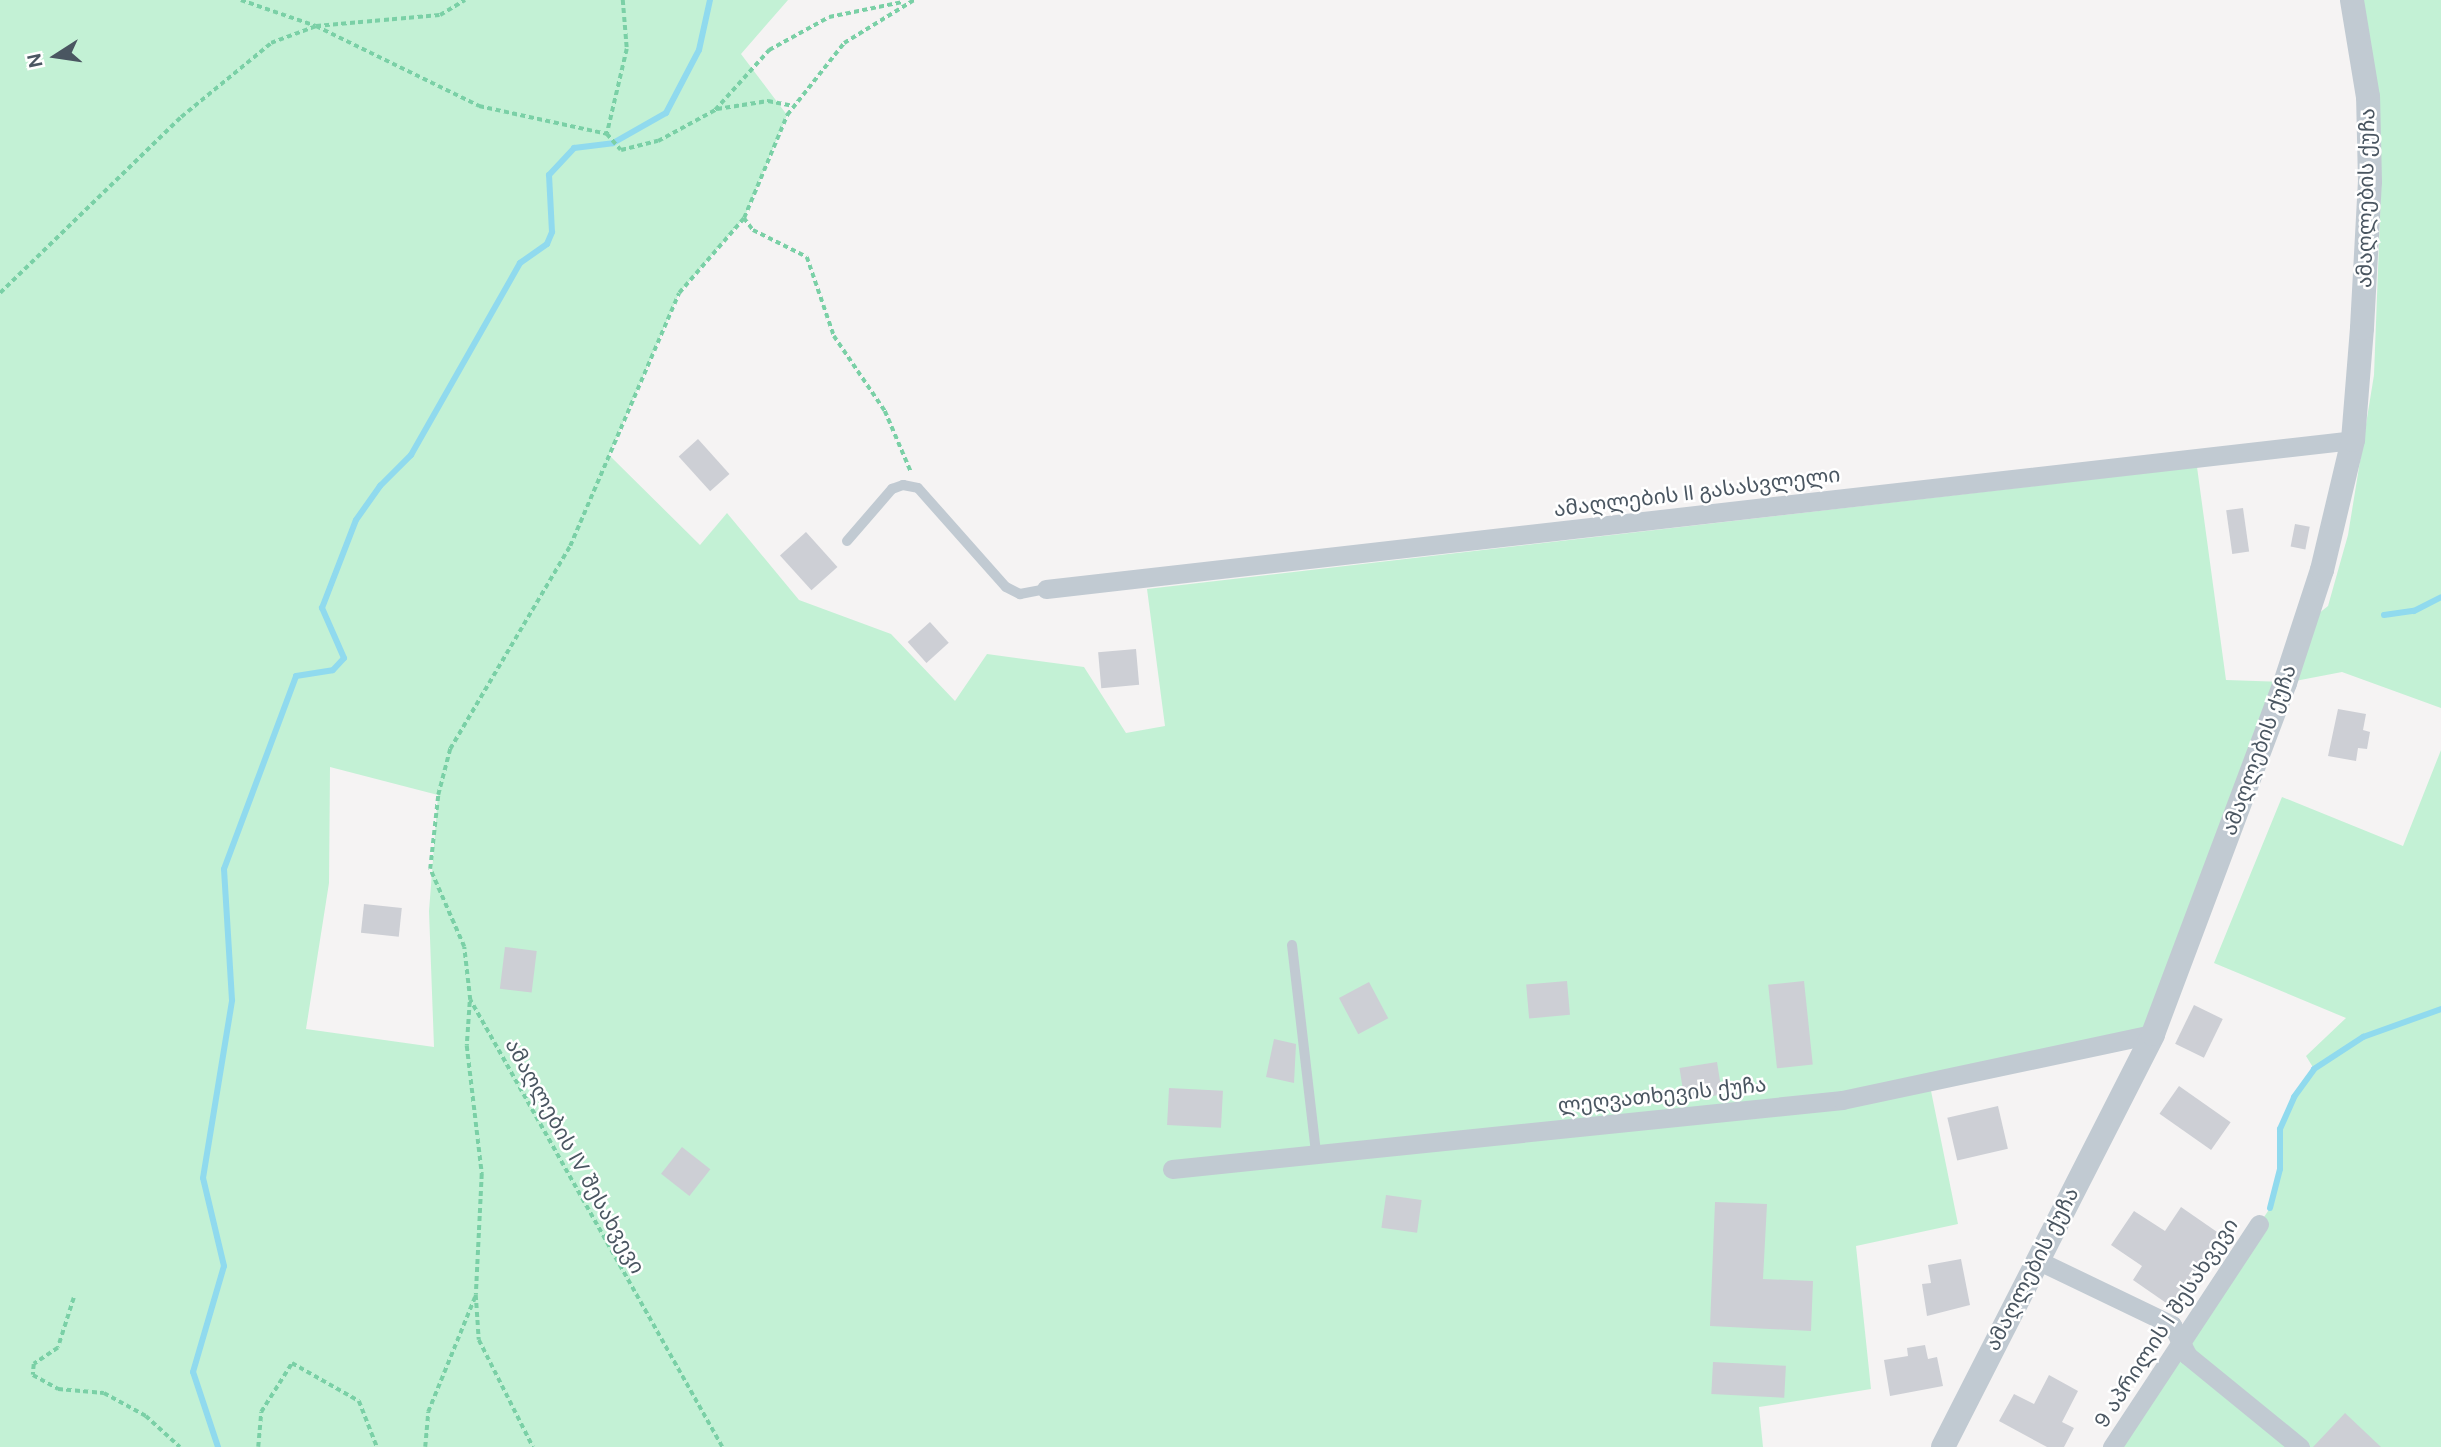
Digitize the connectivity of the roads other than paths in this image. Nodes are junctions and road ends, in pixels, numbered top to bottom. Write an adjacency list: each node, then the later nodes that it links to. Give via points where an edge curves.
1 (2352, 0): 2 (street, ამაღლების ქუჩა, via 2368,97 2370,182)
2 (2353, 440): 4 (street, ამაღლების II გასასვლელი); 6 (street, ამაღლების ქუჩა, via 2322,570 2285,682)
3 (847, 541): 4 (lane, via 892,489 903,485 918,488 1006,587 1020,594)
4 (1046, 589)
5 (1292, 945): 7 (lane)
6 (2152, 1034): 7 (street, ლეღვათხევის ქუჩა, via 1842,1100); 10 (street, ამაღლების ქუჩა)
7 (1316, 1154): 8 (street, ლეღვათხევის ქუჩა)
8 (1171, 1169)
9 (2259, 1224): 11 (street, 9 აპრილის I შესახვევი)
10 (2037, 1260): 11 (street, via 2172,1325); 12 (street, ამაღლების ქუჩა)
11 (2181, 1342): 13 (street, 9 აპრილის I შესახვევი); 14 (street, via 2187,1354)
12 (1942, 1447)
13 (2112, 1447)
14 (2300, 1447)

